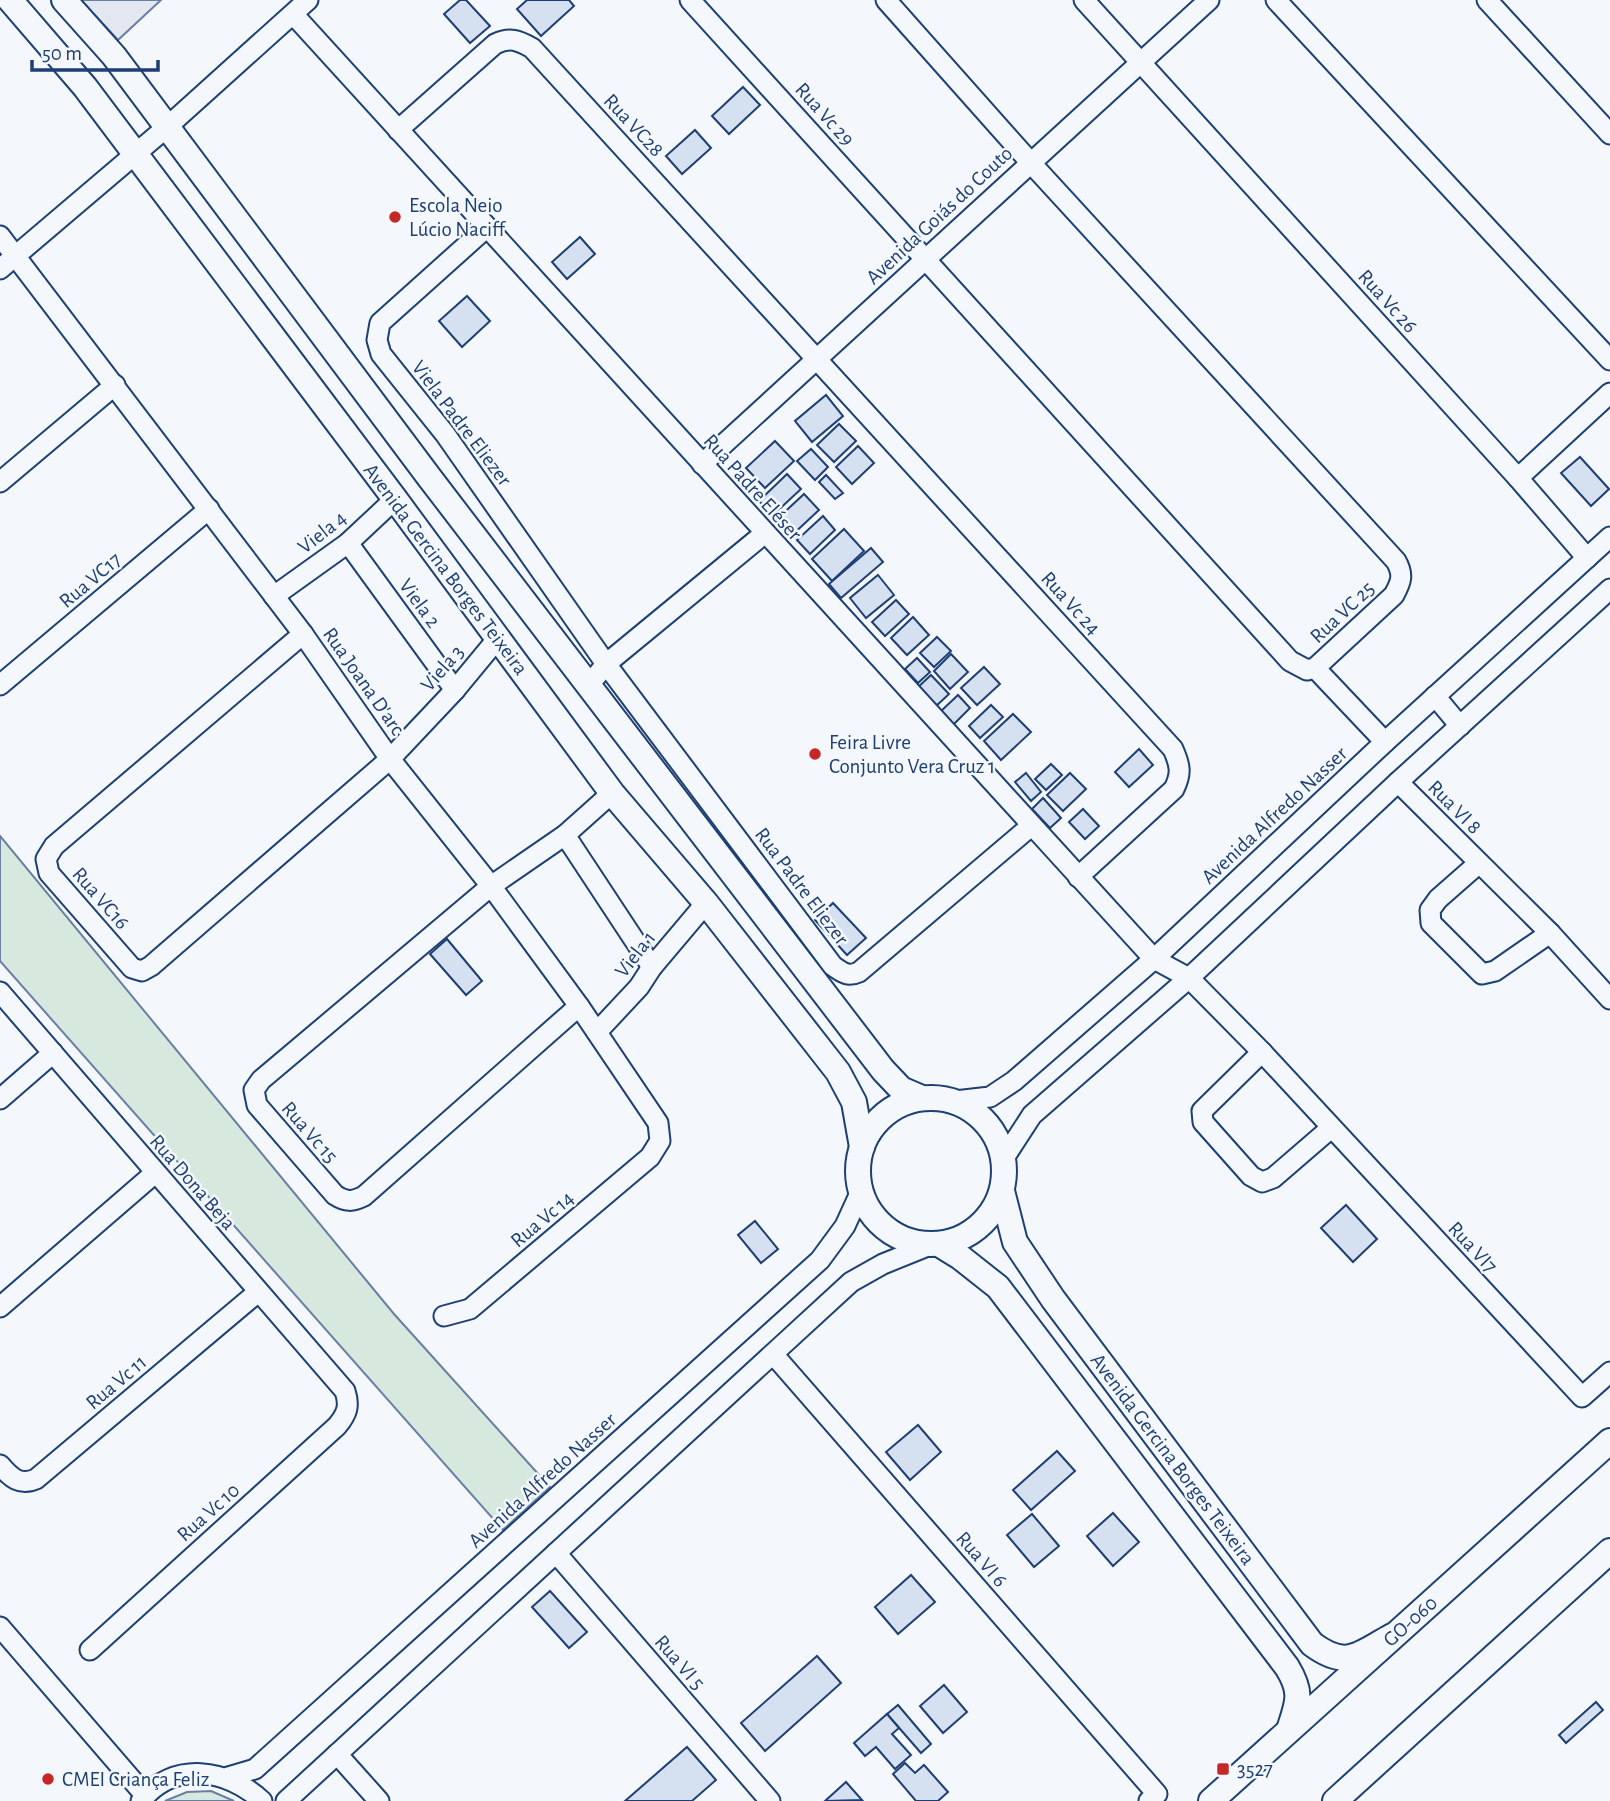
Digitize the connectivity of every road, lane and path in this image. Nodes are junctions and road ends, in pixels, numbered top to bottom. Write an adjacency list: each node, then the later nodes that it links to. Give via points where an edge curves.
1 (10, 0): 15 (main road, Avenida Gercina Borges Teixeira)
2 (64, 0): 12 (main road, Avenida Gercina Borges Teixeira, via 114,56)
3 (309, 0): 10 (street)
4 (690, 0): 20 (street, Rua Vc 29)
5 (886, 0): 16 (street)
6 (1084, 0): 11 (street, Rua Vc 26)
7 (1209, 0): 11 (street, Avenida Goiás do Couto)
8 (1276, 0): 23 (street)
9 (1487, 0): 14 (street)
10 (293, 14): 12 (street); 13 (street, Rua Padre Eléser)
11 (1141, 62): 16 (street, Avenida Goiás do Couto); 30 (street, Rua Vc 26)
12 (167, 127): 15 (street); 26 (main road, Avenida Gercina Borges Teixeira)
13 (398, 130): 17 (street, Rua Padre Eléser); 22 (street, Rua VC28, via 495,44 507,39 532,48)
14 (1610, 134)
15 (135, 153): 19 (street); 27 (main road, Avenida Gercina Borges Teixeira)
16 (1030, 162): 20 (street, Avenida Goiás do Couto); 43 (street, Rua VC 25, via 1396,561 1401,582 1394,596)
17 (487, 227): 28 (street, Rua Padre Eléser); 42 (street, Viela Padre Eliezer, via 380,323 377,340 381,354 445,434)
18 (0, 236): 19 (street, Rua Joana D'arc)
19 (16, 254): 21 (street); 24 (street, Rua Joana D'arc)
20 (926, 259): 22 (street, Avenida Goiás do Couto); 43 (street, Rua VC 25, via 1290,661 1307,670)
21 (0, 269)
22 (817, 358): 28 (street, Avenida Goiás do Couto); 56 (street, Rua Vc 24, via 1173,749 1181,777 1174,789)
23 (1610, 360)
24 (115, 385): 31 (street); 33 (street, Rua Joana D'arc)
25 (1610, 393): 30 (street)
26 (396, 432): 27 (main road, via 385,454 376,461); 29 (main road, Avenida Gercina Borges Teixeira)
27 (365, 461): 32 (main road, Avenida Gercina Borges Teixeira)
28 (702, 464): 34 (street, Rua Padre Eléser)
29 (429, 477): 32 (main road, via 404,479); 45 (main road, Avenida Gercina Borges Teixeira)
30 (1518, 478): 37 (street, Rua Vc 26)
31 (0, 482)
32 (395, 499): 36 (street, Viela 4); 41 (main road, Avenida Gercina Borges Teixeira)
33 (209, 509): 39 (street, Rua Joana D'arc); 44 (street, Rua VC17)
34 (765, 533): 42 (street); 53 (street, Rua Padre Eléser)
35 (1610, 537): 37 (street, Avenida Alfredo Nasser)
36 (348, 543): 39 (street, Viela 4); 46 (street, Viela 2)
37 (1587, 558): 47 (street, Avenida Alfredo Nasser)
38 (1610, 589): 48 (street)
39 (274, 596): 40 (street, Rua Joana D'arc)
40 (303, 634): 50 (street, Rua Joana D'arc); 50 (street, Rua VC16, via 54,846 46,859 49,873 132,968 142,971)
41 (498, 638): 46 (street, Viela 3); 52 (main road, Avenida Gercina Borges Teixeira)
42 (606, 664): 45 (street); 53 (street, Rua Padre Eliezer, via 842,973 851,976 859,972)
43 (1315, 668): 49 (street)
44 (0, 685)
45 (589, 685): 69 (main road, Avenida Gercina Borges Teixeira, via 883,1070 901,1089)
46 (455, 690): 50 (street, Viela 3)
47 (1436, 696): 48 (street); 49 (street, Avenida Alfredo Nasser)
48 (1460, 726): 51 (street)
49 (1385, 742): 60 (street, Avenida Alfredo Nasser)
50 (390, 759): 57 (street, Rua Joana D'arc)
51 (1398, 782): 55 (street, Rua VI 8); 62 (street)
52 (612, 793): 54 (street); 58 (main road, Avenida Gercina Borges Teixeira)
53 (1031, 826): 56 (street, Rua Padre Eléser)
54 (565, 835): 57 (street); 61 (street)
55 (1479, 863): 59 (street, Rua VI 8); 59 (street, Rua VI 8, via 1430,910 1430,923 1471,966 1482,974 1495,971)
56 (1077, 877): 60 (street, Rua Padre Eléser)
57 (491, 886): 65 (street, Rua Joana D'arc); 65 (street, Rua Vc 15, via 261,1080 254,1090 257,1105 335,1195 354,1201)
58 (706, 903): 61 (street, Viela 1); 74 (main road, Avenida Gercina Borges Teixeira, via 838,1072 854,1102)
59 (1550, 933): 64 (street, Rua VI 8)
60 (1154, 959): 62 (street, Rua Padre Eléser); 71 (street, Avenida Alfredo Nasser, via 1014,1081 990,1097)
61 (652, 968): 66 (street, Viela 1)
62 (1189, 978): 67 (street, Rua VI7); 75 (street, via 1032,1115)
63 (0, 992): 68 (street, Rua Dona Beja)
64 (1610, 999)
65 (579, 1006): 66 (street, Rua Joana D'arc)
66 (597, 1032): 73 (street, Rua Joana D'arc, via 658,1123)
67 (1262, 1052): 72 (street, Rua VI7); 72 (street, via 1202,1111 1203,1122 1251,1177 1262,1182 1273,1178)
68 (53, 1053): 70 (street); 76 (street, Rua Dona Beja)
69 (922, 1098): 71 (main road); 74 (main road, via 885,1114)
70 (0, 1099)
71 (955, 1101): 75 (main road, via 987,1123)
72 (1331, 1128): 84 (street, Rua VI7, via 1583,1397)
73 (660, 1141): 82 (street, Rua Vc 14, via 650,1157 470,1309)
74 (862, 1147): 77 (main road)
75 (1004, 1158): 78 (main road)
76 (155, 1173): 80 (street, Rua Dona Beja); 81 (street)
77 (860, 1191): 79 (main road, via 886,1230 907,1241); 95 (street, Avenida Alfredo Nasser, via 845,1226 820,1260 255,1769)
78 (1002, 1191): 79 (main road, via 979,1227 960,1239); 91 (main road, Avenida Gercina Borges Teixeira, via 1016,1242 1053,1299 1312,1644 1335,1659 1355,1657)
79 (935, 1244): 83 (street, via 851,1282); 93 (main road, Avenida Gercina Borges Teixeira, via 998,1287 1287,1667 1297,1683 1298,1702)
80 (258, 1292): 85 (street, Rua Dona Beja, via 345,1391); 87 (street, Rua Vc 11, via 36,1479 17,1481)
81 (0, 1307)
82 (444, 1316)
83 (773, 1354): 89 (street); 96 (street, Rua VI 6)
84 (1610, 1372)
85 (349, 1402): 92 (street, Rua Vc 10, via 337,1426)
86 (1610, 1441): 91 (main road, GO-060 / GO-060)
87 (0, 1465)
88 (1610, 1551): 103 (main road)
89 (556, 1553): 94 (street); 101 (street, Rua VI 5)
90 (0, 1627): 97 (street)
91 (1392, 1636): 93 (main road, GO-060 / GO-060)
92 (90, 1650)
93 (1289, 1730): 102 (main road, GO-060 / GO-060)
94 (337, 1754): 99 (street); 100 (street)
95 (228, 1777): 97 (street, via 184,1774 163,1782); 98 (street)
96 (1153, 1797)
97 (143, 1798)
98 (262, 1801)
99 (286, 1801)
100 (379, 1801)
101 (770, 1801)
102 (1211, 1801)
103 (1335, 1801)

